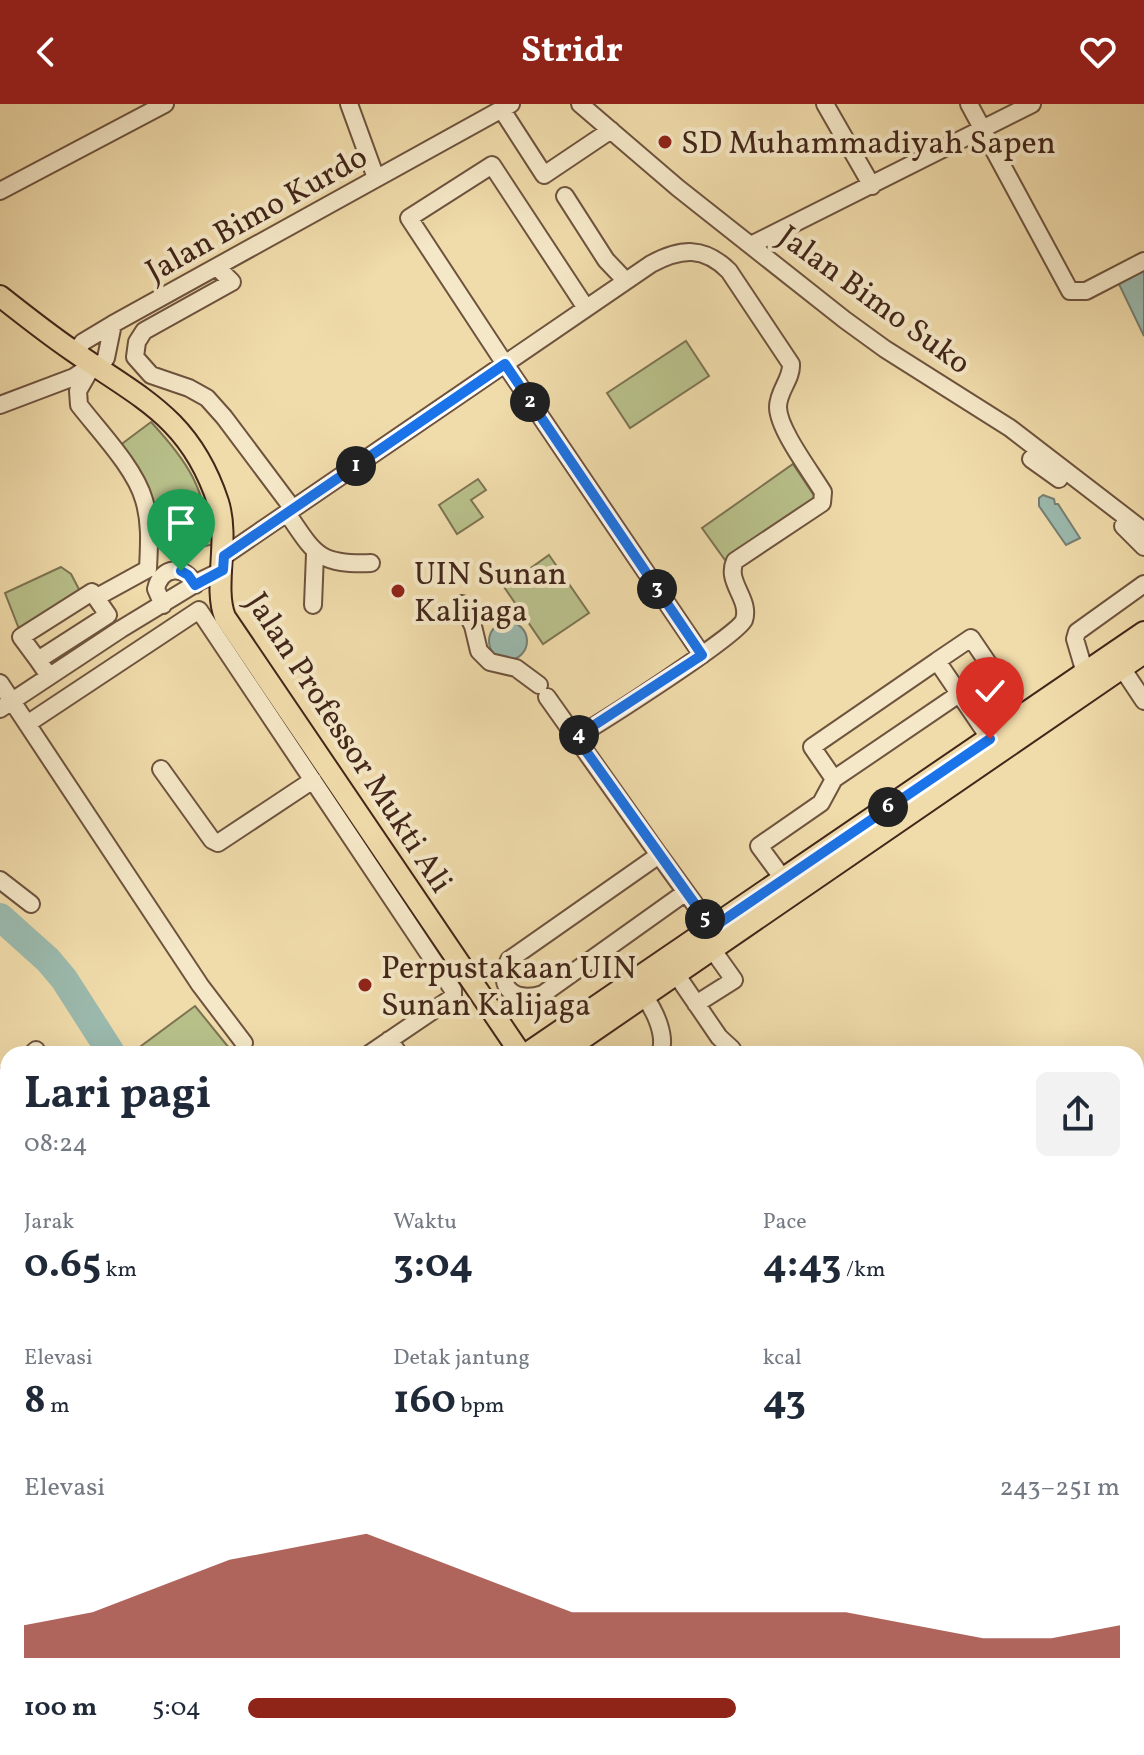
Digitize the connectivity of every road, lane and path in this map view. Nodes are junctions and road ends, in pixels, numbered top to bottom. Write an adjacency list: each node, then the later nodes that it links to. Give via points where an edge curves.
1 (165, 104): 12 (street)
2 (349, 104): 10 (street)
3 (580, 104): 8 (street, Jalan Bimo Suko)
4 (825, 104): 11 (street)
5 (969, 104): 9 (street)
6 (1032, 104): 9 (street)
7 (506, 107): 8 (street, via 544,175); 10 (street, Jalan Bimo Kurdo)
8 (611, 130): 14 (street, Jalan Bimo Suko)
9 (983, 130): 11 (street); 15 (street, via 1070,291 1086,291)
10 (376, 178): 16 (street, Jalan Bimo Kurdo)
11 (872, 186): 14 (street)
12 (0, 191)
13 (565, 196): 17 (street)
14 (751, 245): 27 (street, Jalan Bimo Suko, via 845,320 1010,428)
15 (1144, 261)
16 (217, 267): 20 (street, Jalan Bimo Kurdo); 26 (street, via 232,282 144,331 135,357 151,375 207,398)
17 (625, 280): 19 (street); 42 (street, via 668,254 683,251 718,260 729,271 791,364 778,407 823,492 822,503 735,561 732,575 746,607 745,618)
18 (0, 296): 21 (main road, Jalan Professor Mukti Ali)
19 (586, 308): 22 (street); 22 (street, via 492,165 409,218)
20 (113, 324): 21 (street, Jalan Bimo Kurdo); 23 (street, via 106,358)
21 (75, 352): 23 (main road, Jalan Professor Mukti Ali)
22 (505, 364): 26 (street); 42 (street)
23 (96, 366): 24 (street); 30 (main road, Jalan Professor Mukti Ali, via 142,395 192,447 218,501); 32 (street, via 78,391 79,405 143,497)
24 (0, 405)
25 (1031, 459): 28 (street, via 1105,509)
26 (290, 511): 29 (street); 30 (street)
27 (1144, 531)
28 (1144, 547)
29 (315, 554): 31 (street, via 345,564); 38 (street)
30 (223, 563): 34 (street); 62 (main road, Jalan Professor Mukti Ali, via 225,617)
31 (371, 563)
32 (154, 573): 34 (street, via 177,570); 35 (street); 37 (street)
33 (1144, 584): 48 (street, via 1077,632)
34 (195, 585): 37 (street)
35 (97, 597): 44 (street, via 108,615); 44 (street, via 92,592 21,637)
36 (462, 604): 55 (street, via 479,651 490,662 516,668 543,691)
37 (163, 605): 40 (street)
38 (313, 605)
39 (1144, 632): 48 (main road)
40 (115, 633): 43 (street); 49 (street)
41 (1144, 653): 47 (main road)
42 (702, 655): 55 (street)
43 (129, 656): 54 (street); 59 (street, via 199,610)
44 (38, 660): 49 (street)
45 (937, 661): 46 (street, via 971,638); 51 (street); 58 (street, via 812,747)
46 (990, 666)
47 (1122, 668): 52 (street); 60 (main road)
48 (1085, 673): 56 (main road)
49 (49, 676): 53 (street)
50 (0, 683): 53 (street)
51 (959, 694): 56 (street); 58 (street)
52 (1144, 701)
53 (6, 705): 54 (street)
54 (27, 724): 73 (street)
55 (576, 737): 61 (street)
56 (990, 739): 60 (main road)
57 (161, 769): 59 (street, via 218,843)
58 (834, 779): 65 (street, via 821,803 759,846)
59 (313, 780): 63 (street)
60 (840, 851): 65 (main road); 69 (main road)
61 (659, 855): 66 (street); 66 (street, via 509,960 504,980 509,990 518,998 543,994)
62 (396, 867): 63 (street); 75 (main road, Jalan Professor Mukti Ali)
63 (377, 878): 74 (street, via 454,993)
64 (0, 880): 67 (street)
65 (784, 880): 68 (main road)
66 (686, 892): 68 (street)
67 (31, 904)
68 (712, 928): 76 (main road)
69 (712, 949): 70 (main road); 72 (street, via 734,980)
70 (676, 974): 71 (main road); 72 (street)
71 (644, 996): 77 (main road); 78 (street, via 654,1011)
72 (696, 1004): 79 (street)
73 (244, 1043)
74 (395, 1046)
75 (518, 1046)
76 (535, 1046)
77 (572, 1046)
78 (662, 1046)
79 (729, 1046)

